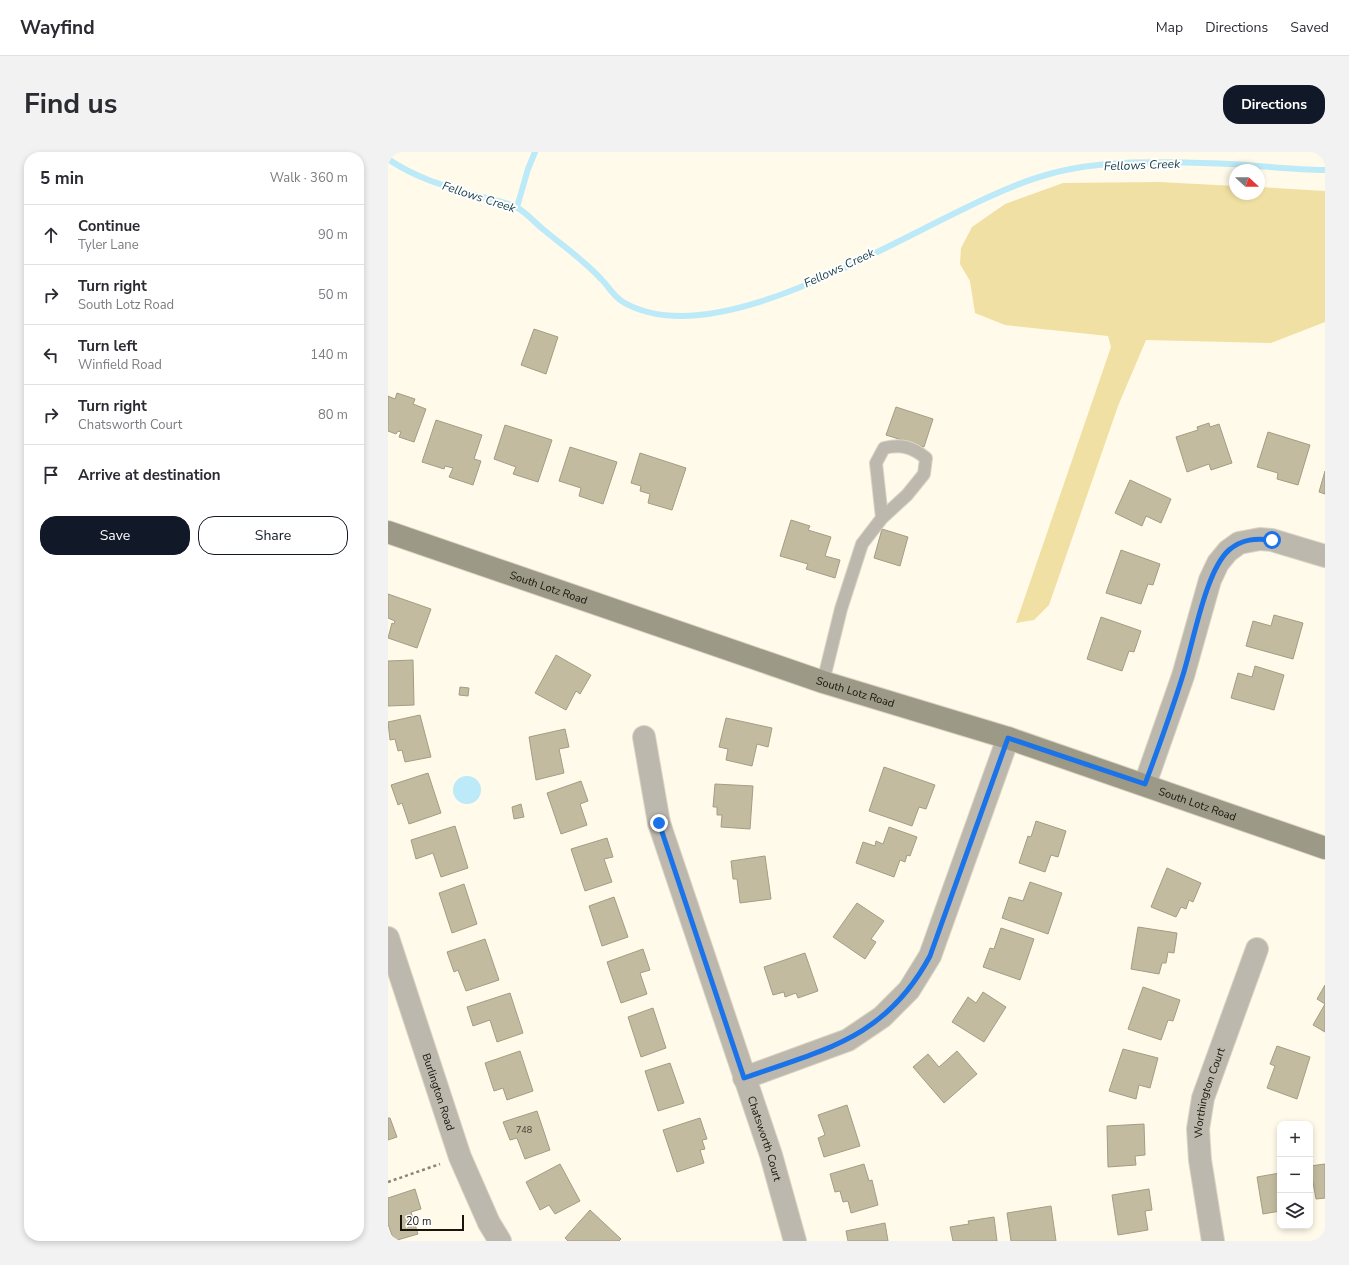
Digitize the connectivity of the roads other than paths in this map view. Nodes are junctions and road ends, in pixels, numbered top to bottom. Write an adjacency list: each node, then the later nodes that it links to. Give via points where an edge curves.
1 (882, 518): 1 (lane, via 907,495 924,474 926,458 916,450 897,445 884,448 876,463); 4 (lane, via 862,544 841,609)
2 (388, 532): 4 (street, South Lotz Road)
3 (1325, 556): 7 (street, via 1272,540 1260,539 1239,543 1228,550 1210,580 1183,676)
4 (824, 682): 6 (street, South Lotz Road)
5 (644, 737): 11 (street, Chatsworth Court, via 659,823)
6 (1008, 738): 7 (street, South Lotz Road); 11 (street, via 930,956 909,990 882,1017 848,1040)
7 (1145, 784): 8 (street, South Lotz Road)
8 (1325, 848)
9 (388, 938): 12 (street, Burlington Road, via 460,1157 485,1216)
10 (1257, 949): 14 (street, Worthington Court, via 1203,1098 1198,1129 1200,1160)
11 (744, 1078): 13 (street, Chatsworth Court, via 771,1155)
12 (500, 1241)
13 (795, 1241)
14 (1213, 1241)

